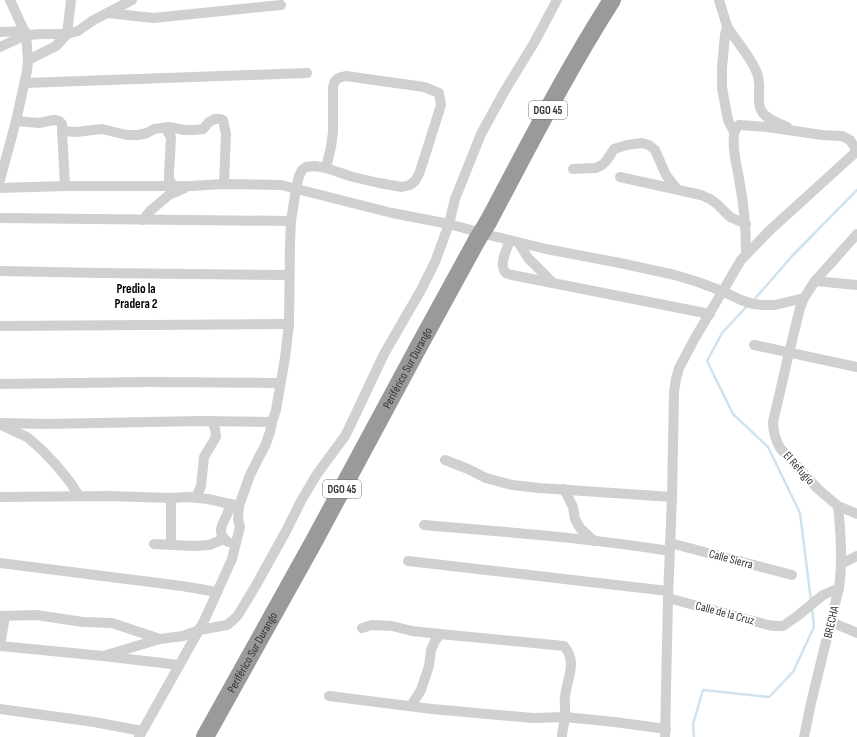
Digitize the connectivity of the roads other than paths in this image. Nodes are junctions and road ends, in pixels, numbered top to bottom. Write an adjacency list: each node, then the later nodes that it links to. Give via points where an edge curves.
1 (10, 0): 12 (street)
2 (71, 0): 13 (street)
3 (132, 0): 9 (street)
4 (557, 0): 38 (street, via 482,134 455,199)
5 (612, 0): 102 (highway, Periférico Sur Durango / DGO 45, bridge, via 568,73)
6 (720, 0): 10 (street)
7 (252, 4): 8 (street); 9 (street, via 153,18)
8 (281, 5)
9 (108, 13): 13 (street)
10 (727, 26): 21 (street, via 722,88 728,120); 22 (street, via 756,72 760,110)
11 (0, 32): 12 (street)
12 (26, 33): 13 (street); 14 (street); 15 (street)
13 (67, 34): 15 (street, via 56,46)
14 (0, 47)
15 (28, 60): 17 (street)
16 (307, 73): 17 (street)
17 (25, 83): 18 (street)
18 (16, 121): 20 (street, via 59,121 62,124); 27 (street)
19 (165, 128): 20 (street, via 138,135 102,129); 28 (street, via 203,129 215,119 224,120); 30 (street, via 171,137 169,179)
20 (62, 131): 29 (street)
21 (734, 132): 22 (street, via 739,125); 39 (street, via 735,156)
22 (796, 132): 23 (street, via 842,136 850,140)
23 (857, 151): 42 (street)
24 (326, 168): 24 (street, via 333,132 333,87 334,81 339,77 424,87 439,93 441,105 424,162 415,181 410,185 391,186); 33 (street, via 306,166 299,176)
25 (573, 169): 34 (street, via 596,168 607,160 614,149 627,144 642,143 655,150 666,175)
26 (620, 177): 34 (street)
27 (0, 180)
28 (224, 184): 31 (street); 33 (street, via 281,185)
29 (65, 186): 30 (street); 32 (street)
30 (173, 186): 31 (street)
31 (190, 186): 36 (street, via 169,195)
32 (0, 188)
33 (296, 189): 37 (street); 38 (street)
34 (677, 189): 39 (street, via 701,194 717,204 730,217)
35 (0, 218): 36 (street)
36 (143, 220): 37 (street)
37 (291, 221): 44 (street)
38 (449, 224): 41 (street); 89 (street, via 433,268 384,354 345,436 317,474 238,615 227,625)
39 (746, 224): 42 (street)
40 (857, 234): 45 (street)
41 (514, 242): 46 (street); 46 (street, via 503,259 503,269 506,273); 48 (street, via 675,275)
42 (746, 254): 48 (street)
43 (0, 271): 44 (street)
44 (289, 275): 51 (street)
45 (815, 281): 47 (street); 49 (street)
46 (553, 283): 50 (street)
47 (857, 285)
48 (722, 291): 49 (street, via 741,300 763,305 775,305); 50 (street)
49 (804, 298): 54 (street)
50 (710, 314): 65 (street, via 684,357 676,379)
51 (288, 324): 52 (street); 56 (street)
52 (0, 326)
53 (754, 345): 54 (street)
54 (789, 353): 55 (street); 69 (street, El Refugio, via 773,422 776,440 780,448 818,490)
55 (857, 367)
56 (280, 383): 57 (street); 59 (street)
57 (0, 384)
58 (212, 421): 59 (street); 60 (street); 67 (street, via 216,436 204,456 202,481)
59 (272, 422): 68 (street, via 265,446)
60 (0, 424): 63 (street, via 27,437 42,450 70,482)
61 (445, 460): 62 (street, via 486,478 512,485)
62 (564, 489): 65 (street); 73 (street, via 580,528)
63 (78, 496): 64 (street); 66 (street)
64 (0, 497)
65 (672, 497): 77 (street)
66 (171, 498): 67 (street); 76 (street)
67 (196, 498): 68 (street)
68 (235, 505): 72 (street, via 223,522 221,529); 74 (street, via 240,527)
69 (838, 506): 70 (street, El Refugio); 81 (street, BRECHA)
70 (857, 514)
71 (424, 525): 73 (street, Calle Sierra)
72 (224, 539): 74 (street); 76 (street, via 209,545)
73 (594, 542): 77 (street, Calle Sierra)
74 (236, 543): 84 (street, via 232,559)
75 (154, 544): 76 (street)
76 (171, 545)
77 (670, 547): 82 (street, Calle Sierra); 85 (street)
78 (857, 556): 81 (street)
79 (408, 561): 85 (street, Calle de la Cruz)
80 (0, 563): 84 (street)
81 (841, 564): 83 (street, BRECHA)
82 (792, 575)
83 (839, 588): 85 (street, Calle de la Cruz, via 824,595 782,626 768,625); 87 (street, BRECHA)
84 (217, 592): 89 (street)
85 (668, 594): 100 (street)
86 (3, 616): 92 (street, via 36,615 83,622 112,623); 93 (street)
87 (831, 622): 90 (street); 104 (street, BRECHA)
88 (362, 628): 91 (street, via 372,625 392,626)
89 (199, 630): 92 (street, via 182,636); 95 (street)
90 (857, 633)
91 (440, 634): 97 (street, via 431,650 421,690); 99 (street, via 564,646 571,659 565,697)
92 (160, 639): 94 (street)
93 (0, 646): 94 (street)
94 (103, 656): 95 (street)
95 (179, 665): 101 (street)
96 (329, 696): 97 (street)
97 (411, 706): 99 (street, via 533,718)
98 (0, 709): 101 (street, via 94,722)
99 (565, 717): 100 (street, via 615,722); 103 (street)
100 (666, 733)
101 (140, 734)
102 (205, 737)
103 (562, 737)
104 (804, 737)

